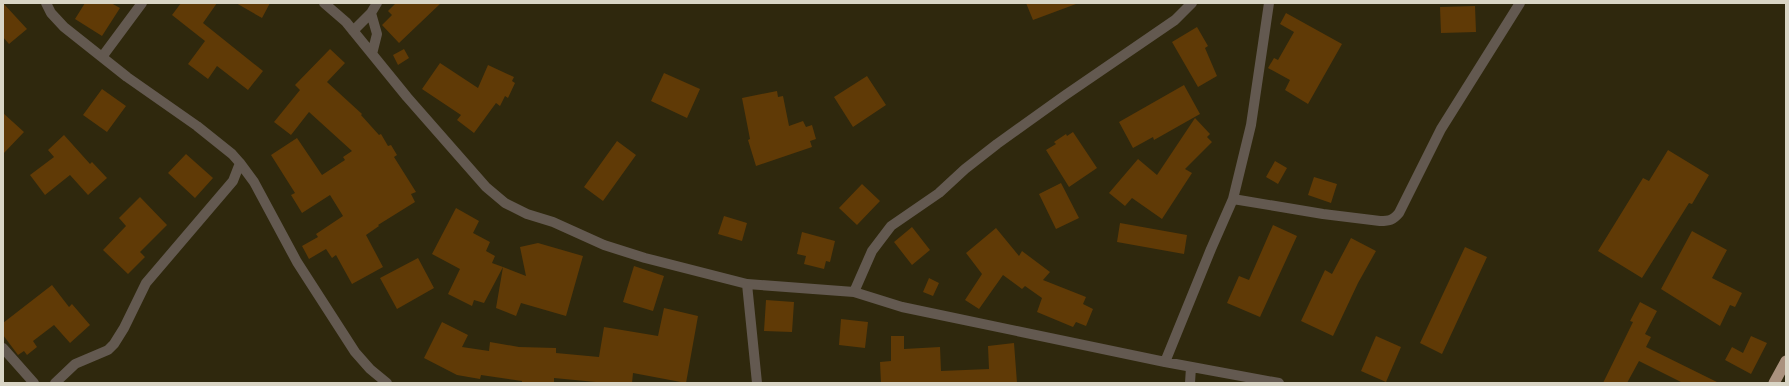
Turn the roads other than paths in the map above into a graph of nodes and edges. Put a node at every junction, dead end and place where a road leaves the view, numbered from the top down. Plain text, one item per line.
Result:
1 (46, 3) edge
2 (142, 3) edge
3 (324, 3) edge
4 (377, 3) edge
5 (1192, 3) edge
6 (1269, 3) edge
7 (1520, 3) edge
8 (371, 13) junction
9 (353, 31) junction
10 (372, 54) junction
11 (102, 57) junction
12 (240, 163) junction
13 (233, 181) junction
14 (254, 182) junction
15 (1233, 198) junction
16 (746, 284) junction
17 (854, 292) junction
18 (3, 348) edge
19 (1786, 361) edge
20 (1166, 362) junction
21 (1191, 367) junction
22 (34, 383) edge
23 (55, 383) edge
24 (387, 383) edge
25 (757, 383) edge
26 (1190, 383) edge
27 (1279, 383) edge
28 (1774, 383) edge

1 - 11 street
2 - 11 street
3 - 9 street
4 - 8 street
5 - 17 street
6 - 15 street
7 - 15 street
8 - 9 street
8 - 10 street
9 - 10 street
10 - 16 street
11 - 12 street
12 - 13 street
12 - 14 street
13 - 14 street
13 - 23 street
14 - 24 street
15 - 20 street
16 - 17 street
16 - 25 street
17 - 20 street
18 - 22 street
19 - 28 highway
20 - 21 street
21 - 26 street
21 - 27 street

